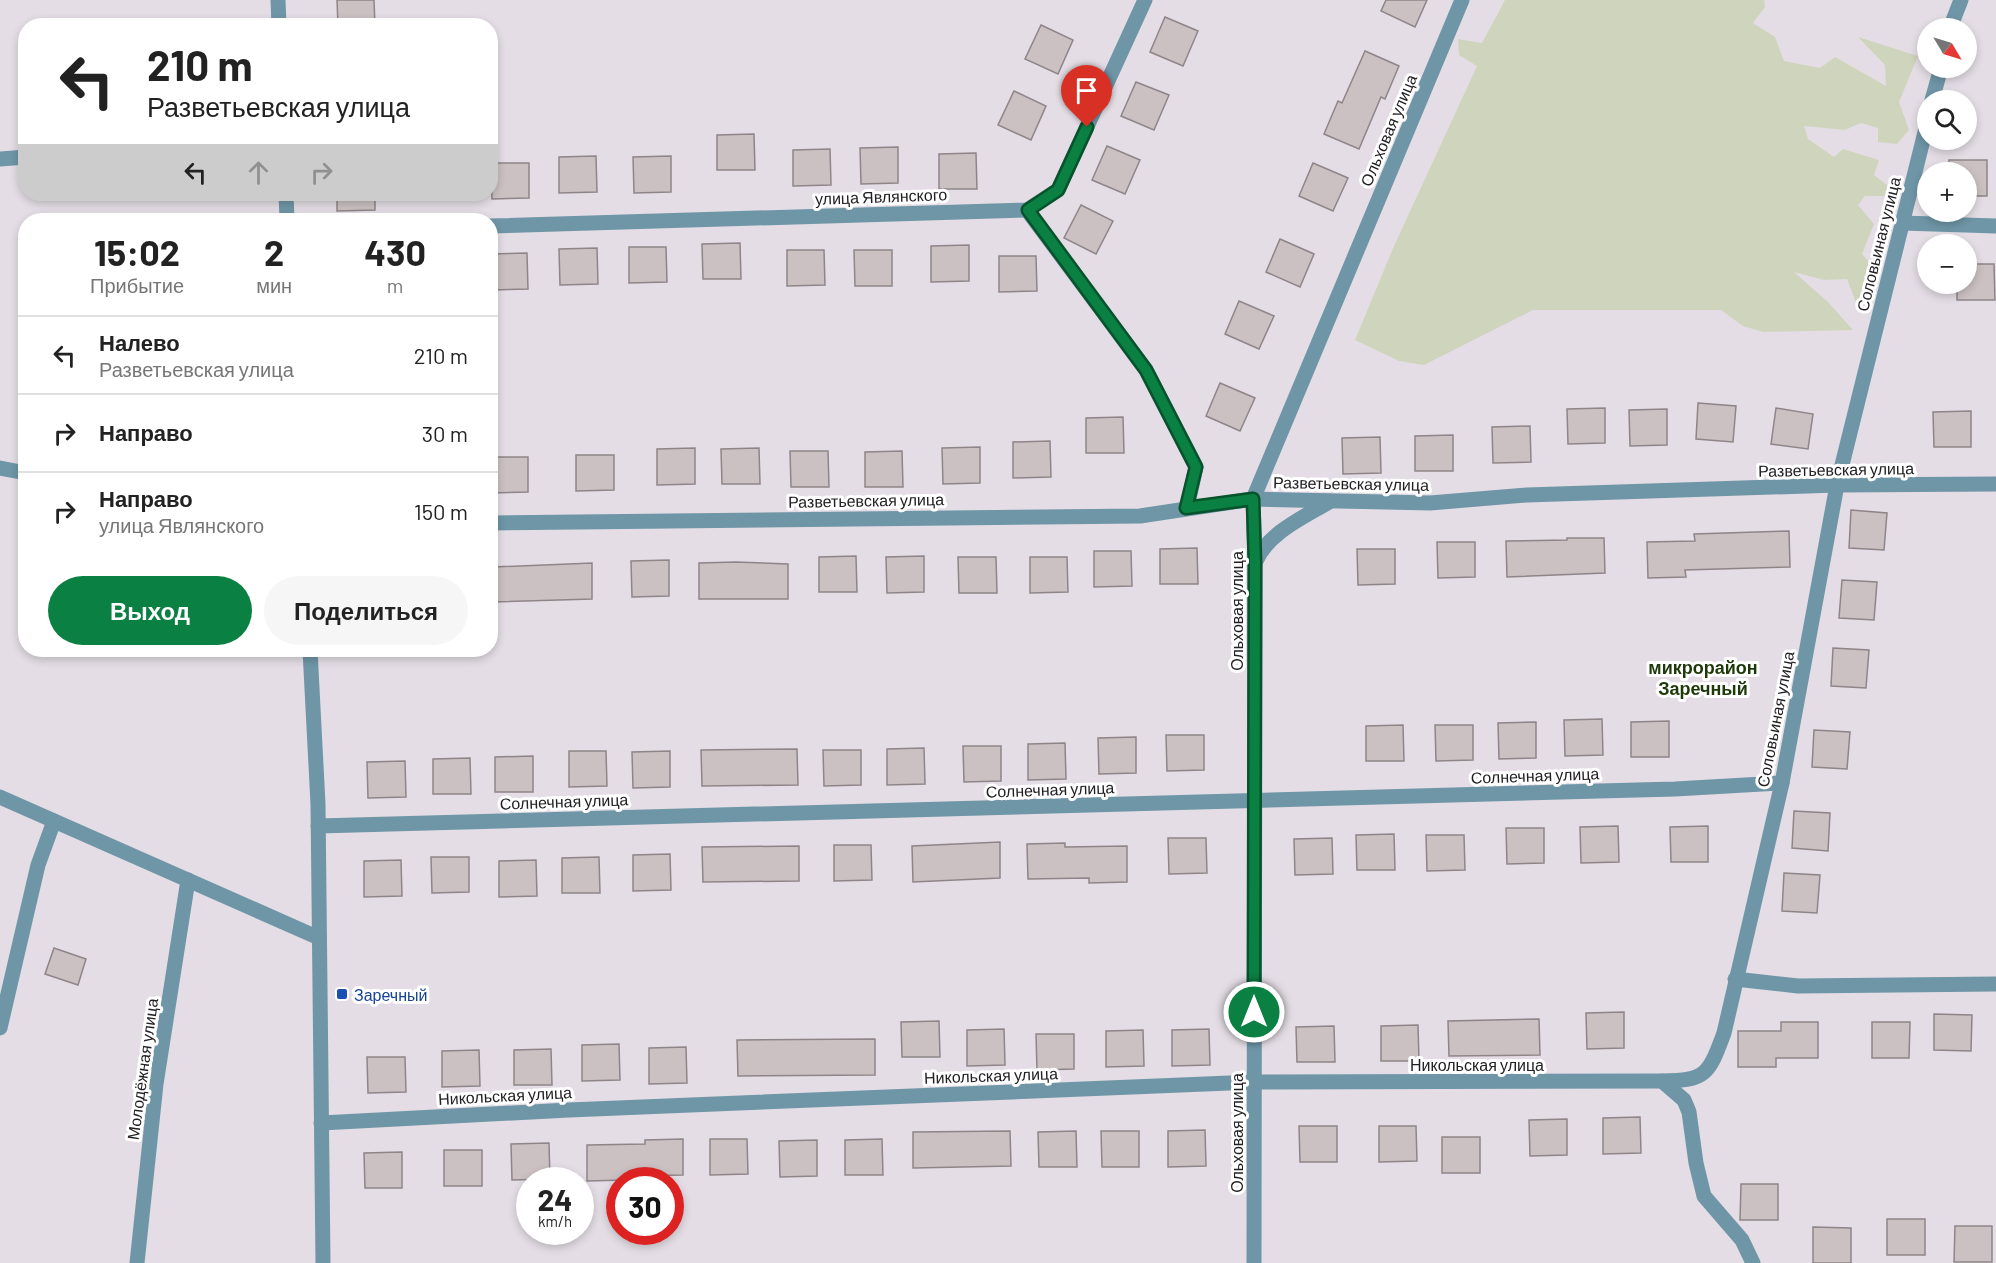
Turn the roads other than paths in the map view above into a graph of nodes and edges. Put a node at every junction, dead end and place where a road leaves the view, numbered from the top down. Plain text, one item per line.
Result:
1 (278, 0) edge
2 (1145, 0) edge
3 (1462, 0) edge
4 (1961, 0) edge
5 (279, 18) edge
6 (1954, 18) edge
7 (1920, 150) edge
8 (18, 158) edge
9 (0, 159) edge
10 (1028, 210) junction
11 (1902, 223) junction
12 (498, 226) edge
13 (1996, 226) edge
14 (0, 468) edge
15 (18, 471) edge
16 (1996, 484) edge
17 (1838, 485) junction
18 (1253, 499) junction
19 (1329, 502) junction
20 (1186, 508) junction
21 (498, 523) edge
22 (1255, 563) junction
23 (309, 657) edge
24 (1782, 783) junction
25 (0, 797) edge
26 (1254, 801) junction
27 (54, 820) junction
28 (318, 826) junction
29 (188, 880) junction
30 (319, 938) junction
31 (1735, 980) junction
32 (1996, 984) edge
33 (0, 1028) edge
34 (1662, 1081) junction
35 (1254, 1082) junction
36 (321, 1123) junction
37 (137, 1263) edge
38 (323, 1263) edge
39 (1254, 1263) edge
40 (1753, 1263) edge

1 - 5 street
2 - 10 street
3 - 18 street, Ольховая улица
4 - 6 street
7 - 11 street, Соловьиная улица
8 - 9 street
10 - 12 street, улица Являнского
10 - 20 street
11 - 13 street
11 - 17 street, Соловьиная улица
14 - 15 street
16 - 17 street, Разветьевская улица
17 - 19 street, Разветьевская улица
17 - 24 street, Соловьиная улица
18 - 19 street, Разветьевская улица
18 - 20 street, Разветьевская улица
18 - 22 street, Ольховая улица
19 - 22 street
20 - 21 street, Разветьевская улица
22 - 26 street, Ольховая улица
23 - 28 street
24 - 26 street, Солнечная улица
24 - 31 street, Соловьиная улица
25 - 27 street
26 - 28 street, Солнечная улица
26 - 35 street, Ольховая улица
27 - 29 street
27 - 33 street
28 - 30 street
29 - 30 street
29 - 37 street, Молодёжная улица
30 - 36 street
31 - 32 street
31 - 34 street, Соловьиная улица
34 - 35 street, Никольская улица
34 - 40 street
35 - 36 street, Никольская улица
35 - 39 street, Ольховая улица
36 - 38 street

